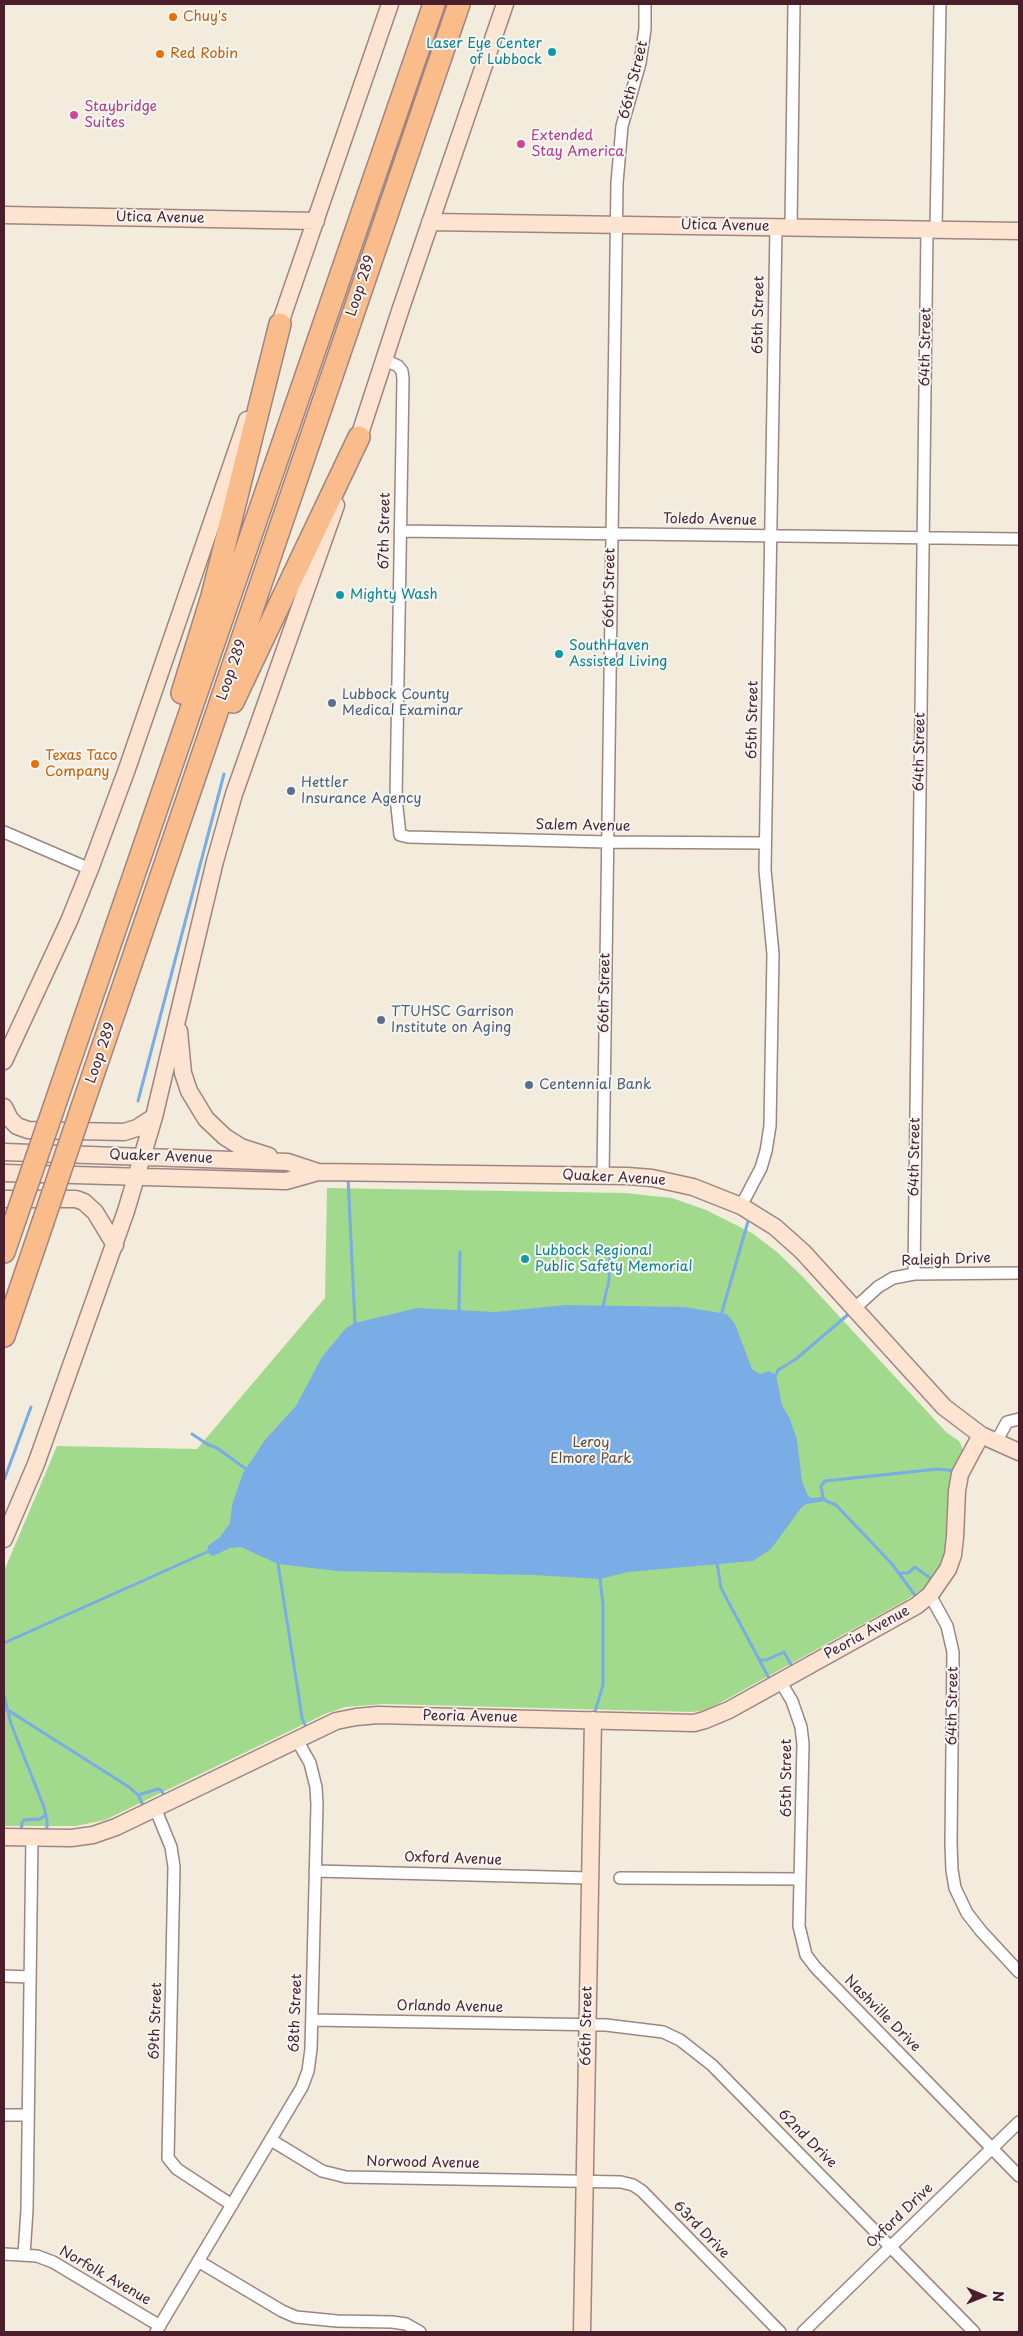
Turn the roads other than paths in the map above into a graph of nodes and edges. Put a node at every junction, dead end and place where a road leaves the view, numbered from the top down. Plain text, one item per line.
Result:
1 (390, 4) edge
2 (434, 4) edge
3 (459, 4) edge
4 (505, 4) edge
5 (646, 4) edge
6 (794, 4) edge
7 (940, 4) edge
8 (4, 215) edge
9 (316, 221) junction
10 (430, 222) junction
11 (616, 225) junction
12 (783, 227) junction
13 (931, 229) junction
14 (1019, 231) edge
15 (280, 324) junction
16 (383, 359) junction
17 (359, 437) junction
18 (400, 531) junction
19 (611, 533) junction
20 (770, 536) junction
21 (923, 538) junction
22 (1019, 539) edge
23 (195, 779) junction
24 (154, 817) junction
25 (4, 832) edge
26 (400, 835) joint
27 (607, 842) junction
28 (766, 843) junction
29 (90, 869) junction
30 (178, 1016) junction
31 (4, 1061) edge
32 (4, 1107) edge
33 (154, 1117) junction
34 (4, 1152) edge
35 (142, 1156) junction
36 (288, 1162) junction
37 (318, 1172) junction
38 (4, 1173) edge
39 (603, 1176) junction
40 (136, 1178) junction
41 (4, 1199) edge
42 (741, 1206) junction
43 (115, 1245) junction
44 (4, 1252) edge
45 (1019, 1273) edge
46 (914, 1274) junction
47 (855, 1308) junction
48 (4, 1336) edge
49 (1019, 1419) edge
50 (988, 1438) junction
51 (1019, 1452) edge
52 (4, 1539) edge
53 (930, 1595) junction
54 (780, 1681) junction
55 (593, 1720) junction
56 (297, 1740) junction
57 (155, 1808) junction
58 (4, 1837) edge
59 (32, 1837) junction
60 (316, 1870) junction
61 (590, 1878) junction
62 (620, 1878) dead end
63 (800, 1879) junction
64 (1019, 1972) edge
65 (4, 1976) edge
66 (30, 1977) junction
67 (312, 2020) junction
68 (588, 2024) junction
69 (4, 2115) edge
70 (28, 2115) junction
71 (1019, 2122) edge
72 (271, 2140) junction
73 (992, 2148) junction
74 (1019, 2176) edge
75 (585, 2181) junction
76 (232, 2205) junction
77 (891, 2246) junction
78 (4, 2254) edge
79 (24, 2255) junction
80 (198, 2261) junction
81 (158, 2329) edge
82 (420, 2332) edge
83 (582, 2332) edge
84 (780, 2332) edge
85 (803, 2332) edge
86 (974, 2332) edge

1 - 9 main road
2 - 24 highway, Loop 289
3 - 23 highway, Loop 289
4 - 10 main road
5 - 11 street, 66th Street
6 - 12 street, 65th Street
7 - 13 street, 64th Street
8 - 9 main road, Utica Avenue
9 - 15 main road
10 - 11 main road, Utica Avenue
10 - 16 main road
11 - 12 main road, Utica Avenue
11 - 19 street, 66th Street
12 - 13 main road, Utica Avenue
12 - 20 street, 65th Street
13 - 14 main road, Utica Avenue
13 - 21 street, 64th Street
15 - 24 highway
15 - 29 main road
16 - 17 main road
16 - 18 street, 67th Street
17 - 23 highway
17 - 30 main road
18 - 19 street, Toledo Avenue
18 - 26 street, 67th Street
19 - 20 street, Toledo Avenue
19 - 27 street, 66th Street
20 - 21 street, Toledo Avenue
20 - 28 street, 65th Street
21 - 22 street, Toledo Avenue
21 - 46 street, 64th Street
23 - 48 highway, Loop 289, bridge
24 - 44 highway, Loop 289, bridge
25 - 29 street
26 - 27 street, Salem Avenue
27 - 28 street, Salem Avenue
27 - 39 street, 66th Street
28 - 42 street, 65th Street
29 - 31 main road
30 - 33 main road
30 - 36 main road
32 - 33 main road
33 - 35 main road
34 - 35 main road, Quaker Avenue
35 - 36 main road, Quaker Avenue
35 - 40 main road
36 - 37 main road, Quaker Avenue
37 - 39 main road, Quaker Avenue
37 - 40 main road, Quaker Avenue
38 - 40 main road, Quaker Avenue
39 - 42 main road, Quaker Avenue
40 - 43 main road
41 - 43 main road
42 - 47 main road, Quaker Avenue
43 - 52 main road
45 - 46 street, Raleigh Drive
46 - 47 street, Raleigh Drive
47 - 50 main road, Quaker Avenue
49 - 50 street
50 - 51 main road, Quaker Avenue
50 - 53 main road
53 - 54 main road, Peoria Avenue
53 - 64 street, 64th Street
54 - 55 main road, Peoria Avenue
54 - 63 street, 65th Street
55 - 56 main road, Peoria Avenue
55 - 61 main road, 66th Street
56 - 57 main road, Peoria Avenue
56 - 60 street, 68th Street
57 - 59 main road, Peoria Avenue
57 - 76 street, 69th Street
58 - 59 main road, Peoria Avenue
59 - 66 street
60 - 61 street, Oxford Avenue
60 - 67 street, 68th Street
61 - 68 main road, 66th Street
62 - 63 street
63 - 73 street, Nashville Drive
65 - 66 street
66 - 70 street
67 - 68 street, Orlando Avenue
67 - 72 street, 68th Street
68 - 75 main road, 66th Street
68 - 77 street, 62nd Drive
69 - 70 street
70 - 79 street
71 - 73 street, Oxford Drive
72 - 75 street, Norwood Avenue
72 - 76 street, 68th Street
73 - 74 street, Nashville Drive
73 - 77 street, Oxford Drive
75 - 83 main road, 66th Street
75 - 84 street, 63rd Drive
76 - 80 street, 68th Street
77 - 85 street, Oxford Drive
77 - 86 street, 62nd Drive
78 - 79 street, Norfolk Avenue
79 - 81 street, Norfolk Avenue
80 - 81 street, 68th Street
80 - 82 street

